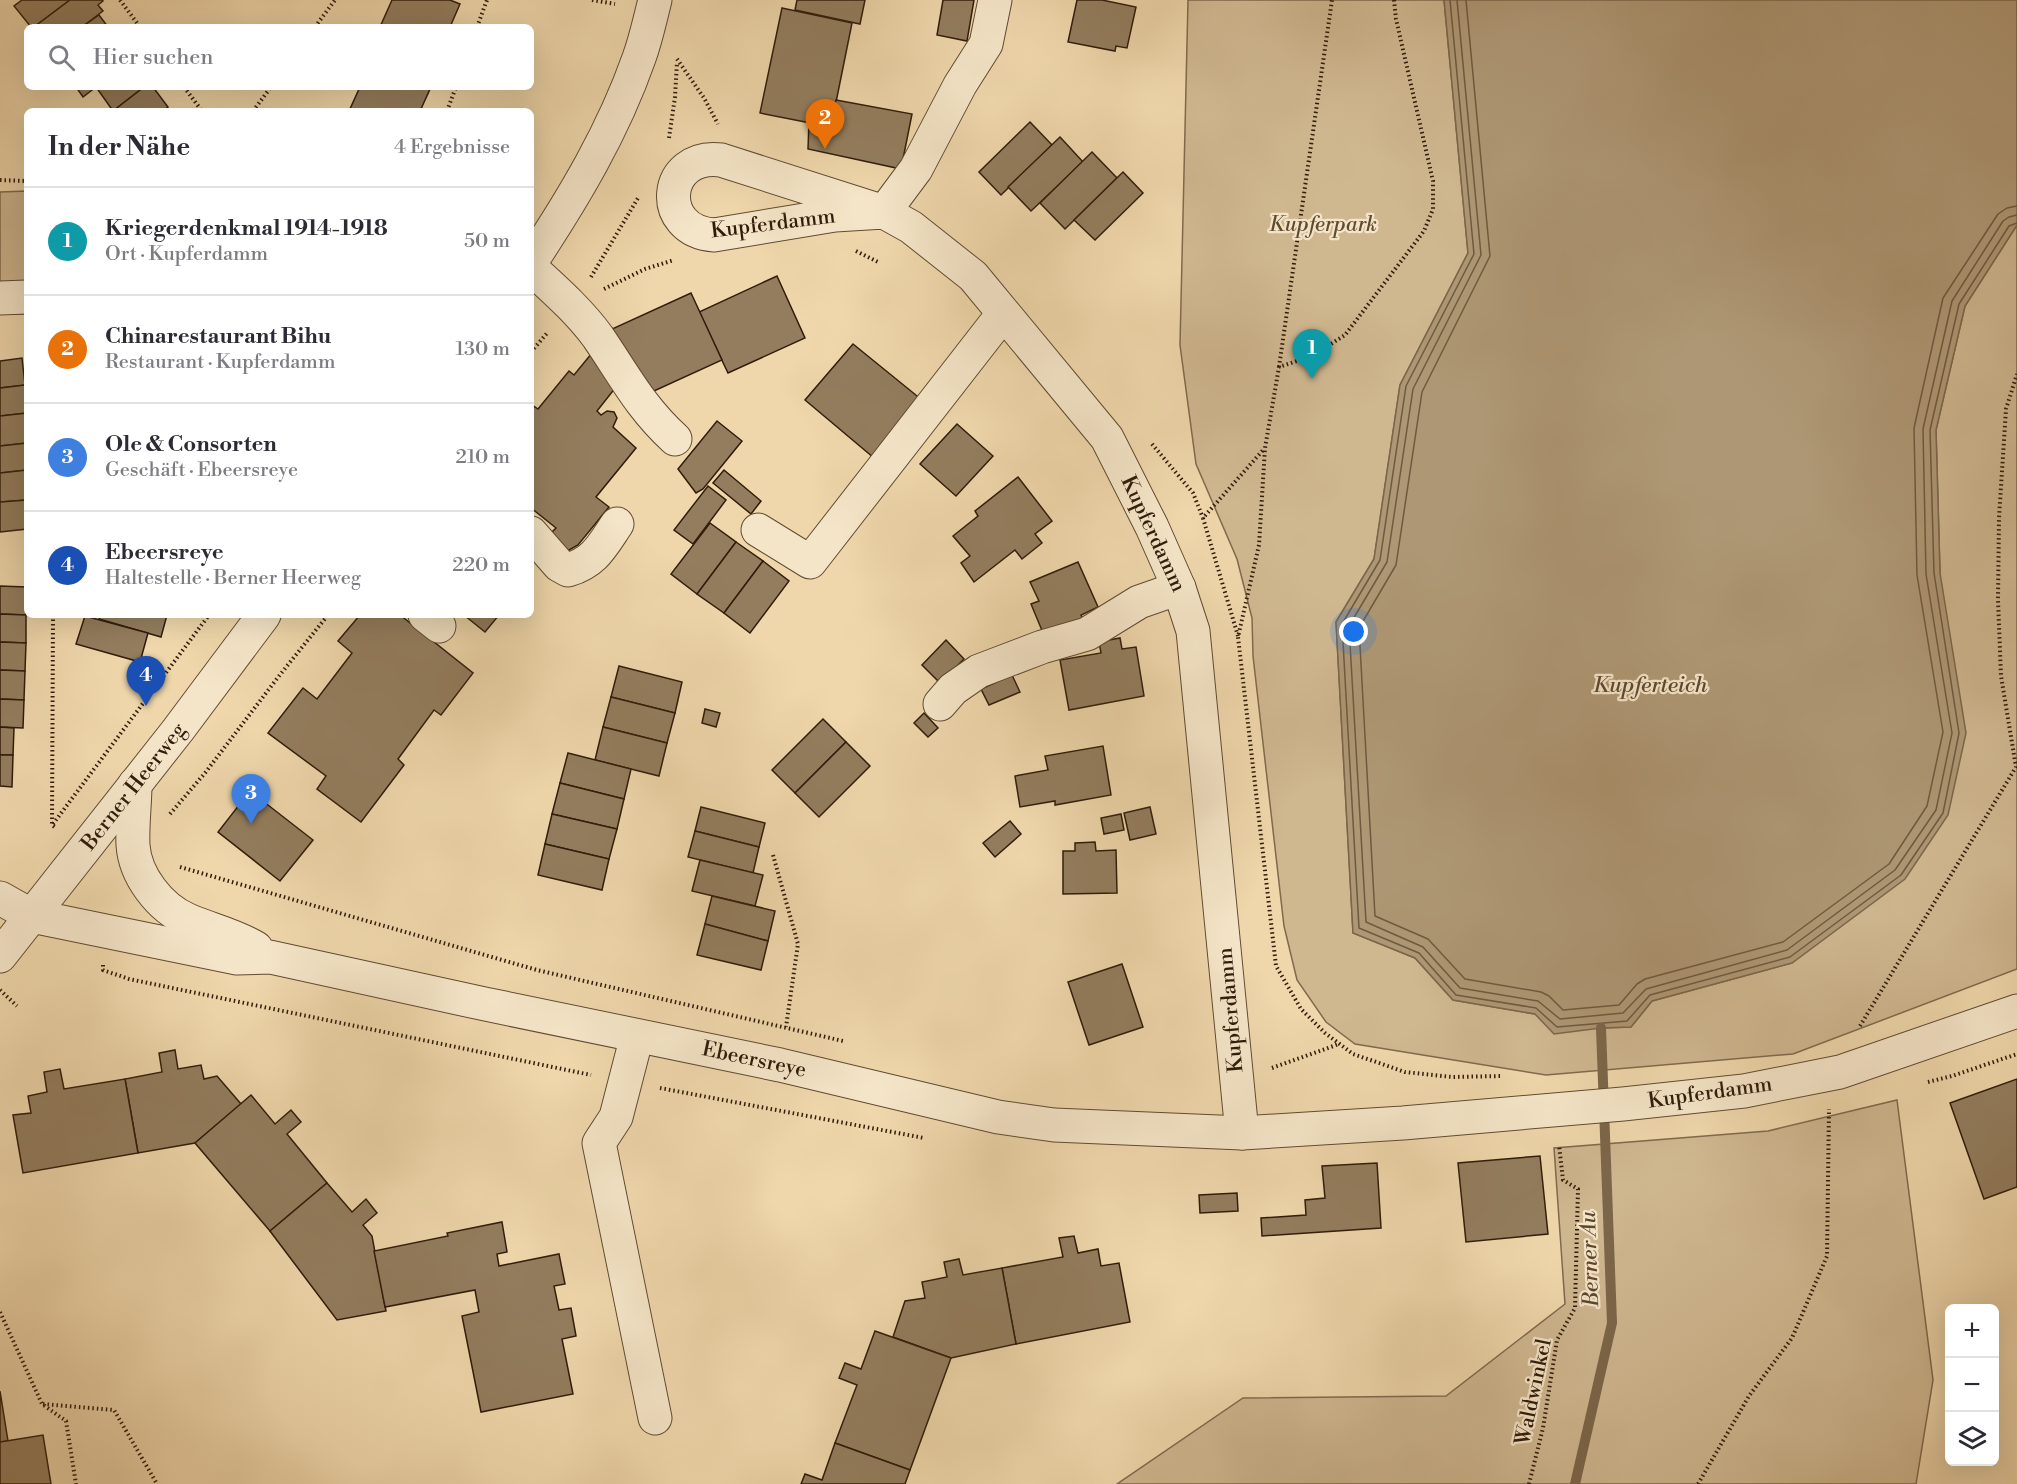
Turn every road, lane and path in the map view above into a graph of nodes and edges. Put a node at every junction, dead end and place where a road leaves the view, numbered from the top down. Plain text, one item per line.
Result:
1 (120, 0) edge
2 (334, 0) edge
3 (487, 0) edge
4 (592, 0) edge
5 (655, 0) edge
6 (995, 0) edge
7 (1332, 0) edge
8 (1394, 0) edge
9 (613, 14) dead end
10 (138, 24) edge
11 (317, 24) edge
12 (478, 24) edge
13 (677, 59) dead end
14 (186, 90) edge
15 (269, 90) edge
16 (455, 90) edge
17 (200, 108) edge
18 (255, 108) edge
19 (448, 108) edge
20 (668, 140) dead end
21 (0, 180) edge
22 (24, 182) edge
23 (641, 192) dead end
24 (884, 212) junction
25 (534, 257) edge
26 (534, 271) edge
27 (24, 297) edge
28 (0, 298) edge
29 (570, 304) junction
30 (1004, 314) junction
31 (534, 348) edge
32 (1279, 367) junction
33 (2017, 374) edge
34 (675, 439) dead end
35 (1265, 448) junction
36 (617, 524) dead end
37 (758, 530) dead end
38 (534, 536) edge
39 (1179, 588) junction
40 (53, 618) edge
41 (207, 618) edge
42 (262, 618) edge
43 (326, 618) edge
44 (1238, 637) junction
45 (940, 704) dead end
46 (2017, 769) edge
47 (135, 784) junction
48 (167, 817) dead end
49 (773, 855) dead end
50 (173, 866) dead end
51 (0, 898) edge
52 (32, 916) junction
53 (0, 956) edge
54 (270, 957) junction
55 (0, 990) edge
56 (17, 1006) dead end
57 (2017, 1011) edge
58 (786, 1027) junction
59 (1858, 1029) dead end
60 (637, 1036) junction
61 (844, 1042) dead end
62 (1511, 1076) dead end
63 (1830, 1102) dead end
64 (1242, 1133) junction
65 (1560, 1154) dead end
66 (1, 1315) edge
67 (42, 1404) junction
68 (655, 1418) dead end
69 (76, 1484) edge
70 (157, 1484) edge
71 (1529, 1484) edge
72 (1698, 1484) edge

1 - 10 path
2 - 11 path
3 - 12 path
4 - 9 path
5 - 25 street
6 - 24 street
7 - 32 path
8 - 32 path
13 - 20 path
14 - 17 path
15 - 18 path
16 - 19 path
21 - 22 path
23 - 29 path
24 - 24 street, Kupferdamm
24 - 30 street, Kupferdamm
26 - 29 street
27 - 28 street
29 - 31 path
29 - 34 street
30 - 37 street
30 - 39 street, Kupferdamm
32 - 35 path
33 - 46 path
35 - 44 path
35 - 44 path
36 - 38 street
39 - 45 street
39 - 64 street, Kupferdamm
40 - 41 path
42 - 47 street, Berner Heerweg
43 - 48 path
44 - 62 path
46 - 59 path
47 - 52 street, Berner Heerweg
47 - 54 street, Ebeersreye
49 - 58 path
50 - 58 path
51 - 52 street, Ebeersreye
52 - 53 street, Berner Heerweg
52 - 54 street, Ebeersreye
54 - 60 street, Ebeersreye
55 - 56 path
57 - 64 street, Kupferdamm
58 - 61 path
60 - 64 street, Ebeersreye
60 - 68 street
63 - 72 path
65 - 71 path, Waldwinkel
66 - 67 path
67 - 69 path
67 - 70 path

